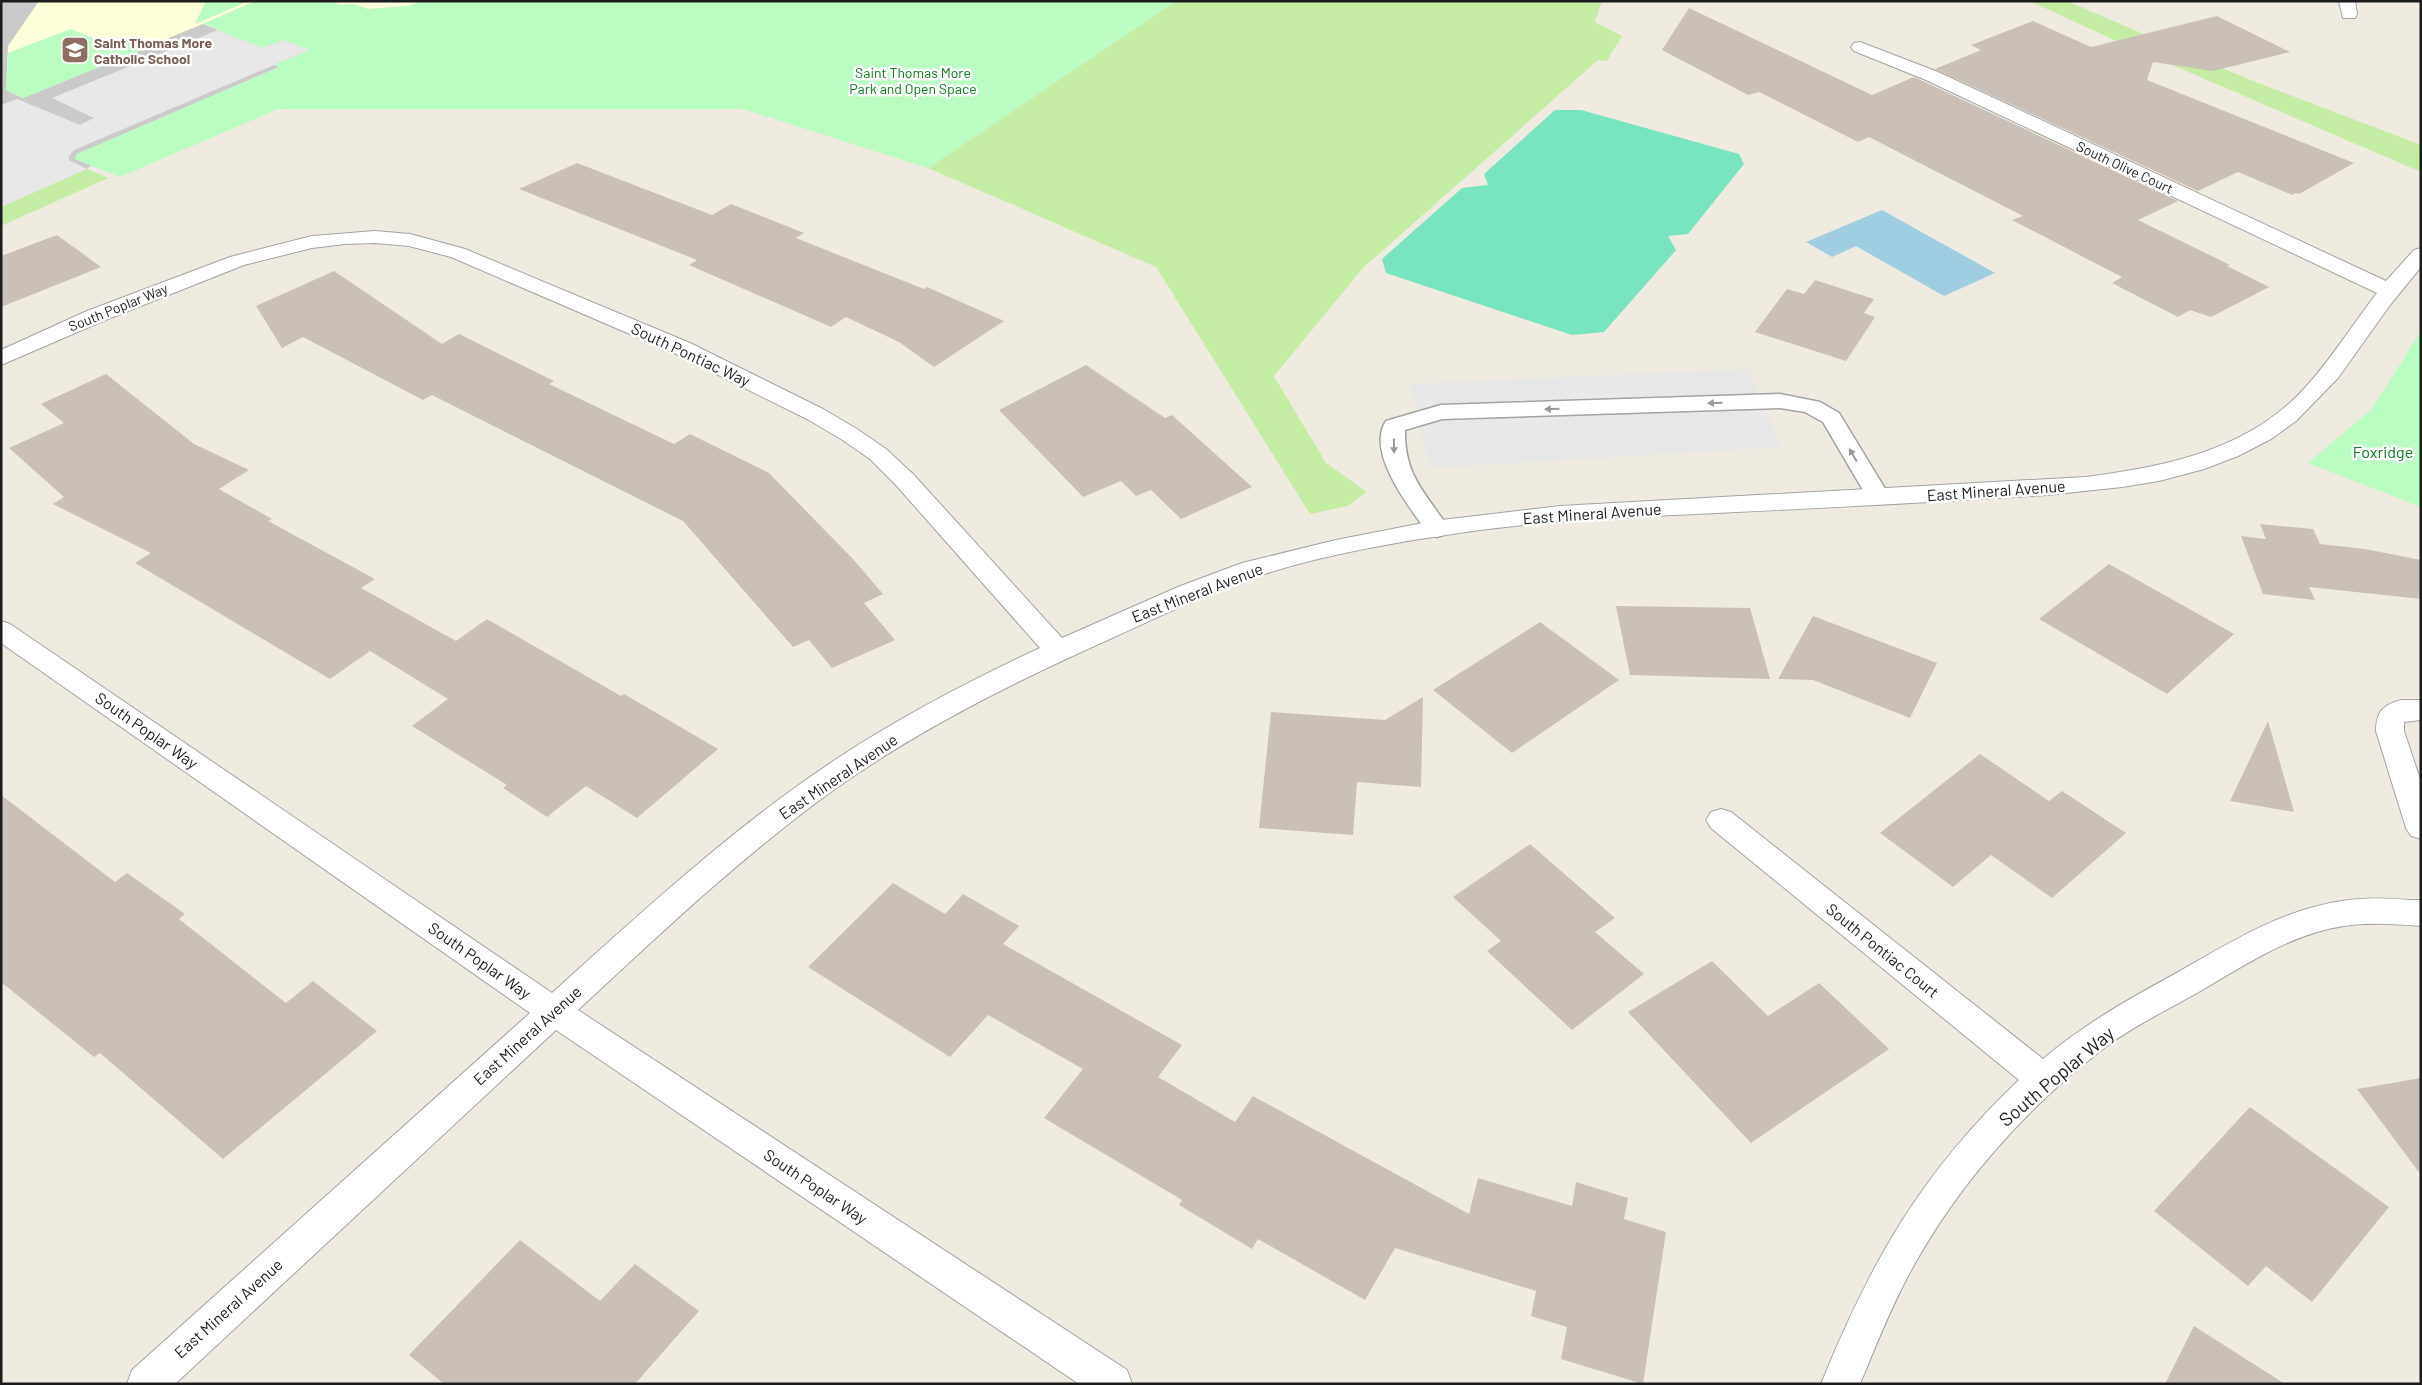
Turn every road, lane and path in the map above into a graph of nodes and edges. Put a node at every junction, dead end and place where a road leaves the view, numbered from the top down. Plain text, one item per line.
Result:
1 (1860, 47) dead end
2 (2421, 254) edge
3 (237, 260) joint
4 (2388, 290) junction
5 (1, 358) edge
6 (1878, 497) junction
7 (1437, 529) junction
8 (1, 630) edge
9 (1058, 651) junction
10 (2421, 710) edge
11 (1721, 820) dead end
12 (2421, 828) edge
13 (2421, 913) edge
14 (553, 1010) junction
15 (2044, 1080) junction
16 (146, 1384) edge
17 (1113, 1384) edge
18 (1840, 1384) edge

1 - 4 street, South Olive Court
2 - 4 street, East Mineral Avenue
3 - 5 street, South Poplar Way
3 - 9 street, South Pontiac Way
4 - 6 street, East Mineral Avenue
6 - 7 street, East Mineral Avenue
6 -> 7 lane
7 - 9 street, East Mineral Avenue
8 - 14 street, South Poplar Way
9 - 14 street, East Mineral Avenue
10 - 12 street
11 - 15 street, South Pontiac Court
13 - 15 street, South Poplar Way
14 - 16 street, East Mineral Avenue
14 - 17 street, South Poplar Way
15 - 18 street, South Poplar Way

